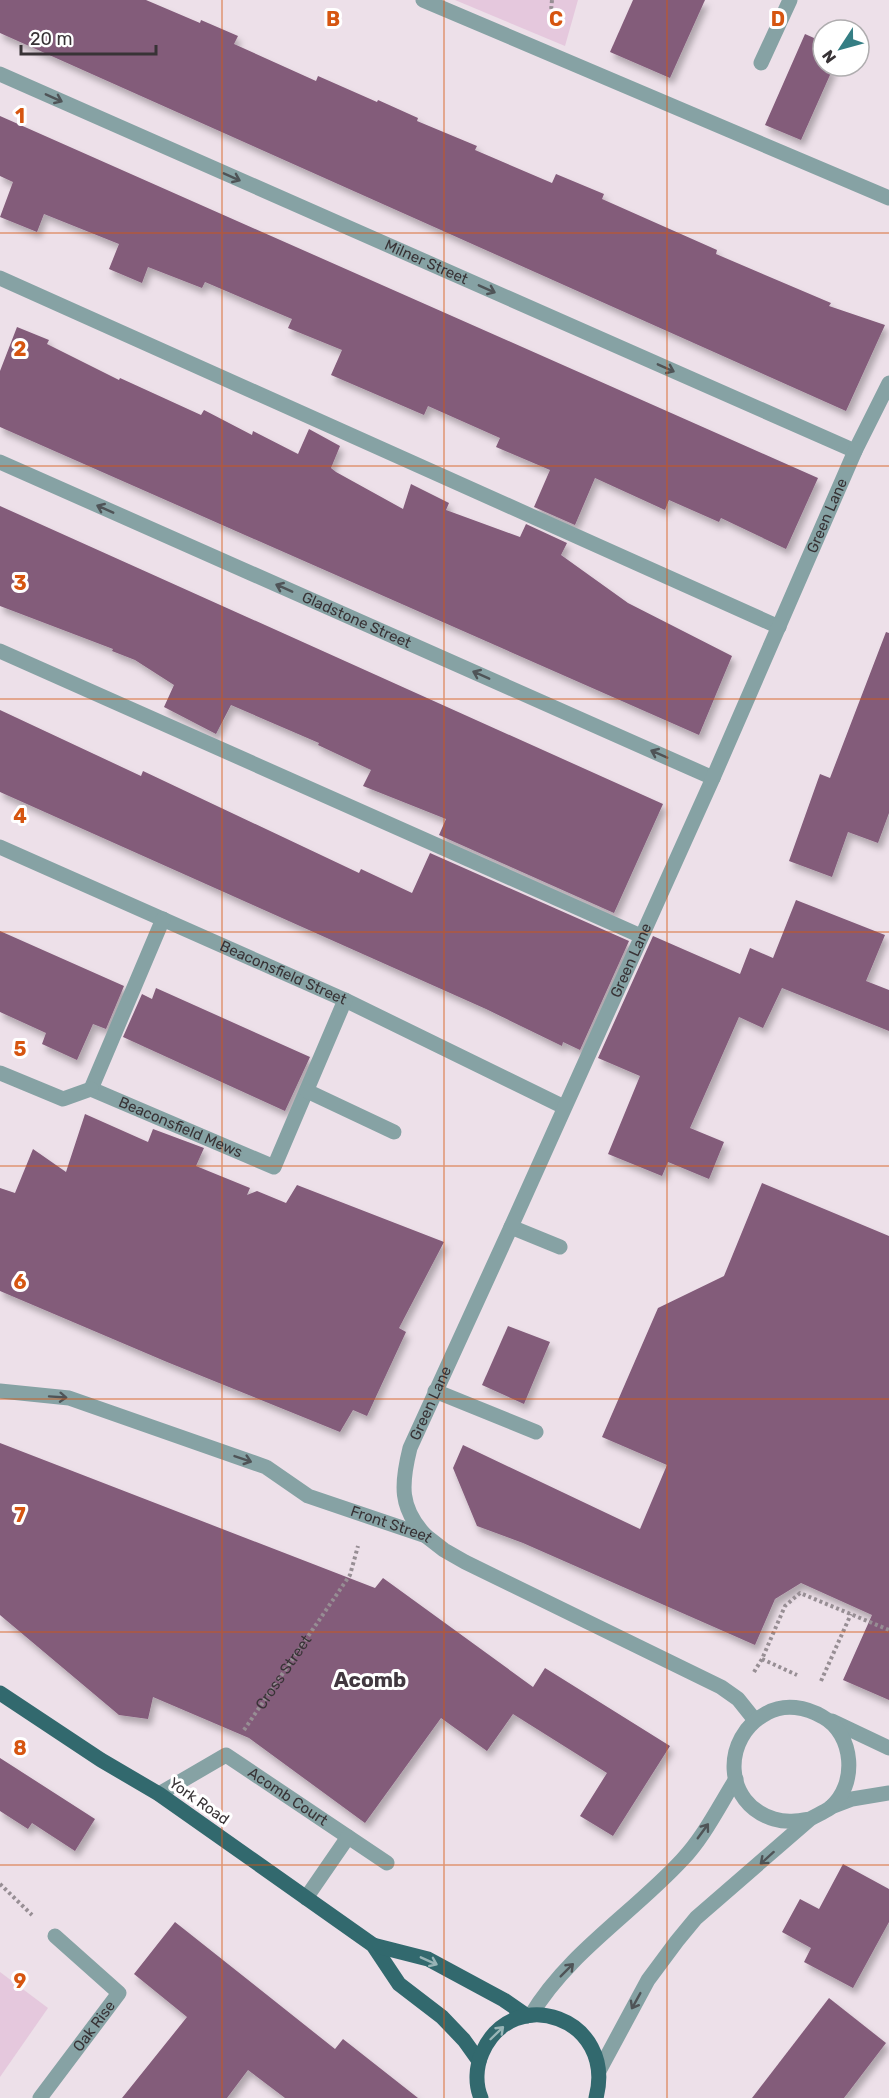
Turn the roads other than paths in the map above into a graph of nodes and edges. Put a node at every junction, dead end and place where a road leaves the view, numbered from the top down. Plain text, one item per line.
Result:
1 (423, 0) edge
2 (790, 0) edge
3 (761, 63) dead end
4 (0, 74) edge
5 (889, 198) edge
6 (0, 278) edge
7 (889, 383) edge
8 (855, 452) junction
9 (0, 462) edge
10 (779, 627) junction
11 (0, 651) edge
12 (713, 778) junction
13 (0, 847) edge
14 (163, 919) junction
15 (642, 936) junction
16 (345, 1000) junction
17 (0, 1073) edge
18 (91, 1089) junction
19 (307, 1091) junction
20 (564, 1107) junction
21 (394, 1132) dead end
22 (511, 1227) junction
23 (560, 1247) dead end
24 (0, 1391) edge
25 (435, 1391) junction
26 (536, 1432) dead end
27 (426, 1536) junction
28 (0, 1694) edge
29 (754, 1719) junction
30 (829, 1720) junction
31 (889, 1748) edge
32 (736, 1779) junction
33 (889, 1792) edge
34 (159, 1794) junction
35 (831, 1807) junction
36 (810, 1819) junction
37 (348, 1837) junction
38 (387, 1863) dead end
39 (306, 1898) junction
40 (55, 1936) road end
41 (373, 1945) junction
42 (529, 2015) junction
43 (479, 2061) junction
44 (599, 2084) edge
45 (480, 2097) edge
46 (40, 2098) edge
47 (608, 2098) edge

1 - 5 street
2 - 3 street
4 -> 8 street, Milner Street
6 - 10 street
7 - 8 street, Green Lane
8 - 10 street, Green Lane
12 -> 9 street, Gladstone Street
10 - 12 street, Green Lane
11 - 15 street
12 - 15 street, Green Lane
13 - 14 street, Beaconsfield Street
14 - 16 street, Beaconsfield Street
14 - 18 street
15 - 20 street, Green Lane
16 - 19 street, Beaconsfield Mews
16 - 20 street, Beaconsfield Street
17 - 18 street
18 - 19 street, Beaconsfield Mews
19 - 21 street
20 - 22 street, Green Lane
22 - 23 street
22 - 25 street, Green Lane
24 -> 27 street, Front Street
25 - 26 street
25 - 27 street, Green Lane
27 - 29 street, Front Street
28 - 34 main road, York Road
29 - 30 street
29 - 32 street
30 - 31 street
30 - 35 street
32 - 36 street
42 -> 32 street
33 - 35 street
34 - 37 street, Acomb Court
34 - 39 main road, York Road
35 - 36 street
36 -> 44 street
37 - 38 street, Acomb Court
37 - 39 street
39 - 41 main road, York Road
40 - 46 street, Oak Rise
41 -> 42 main road, York Road
41 - 43 main road, York Road
43 -> 42 main road
42 - 44 main road
43 - 45 main road
44 - 47 main road

